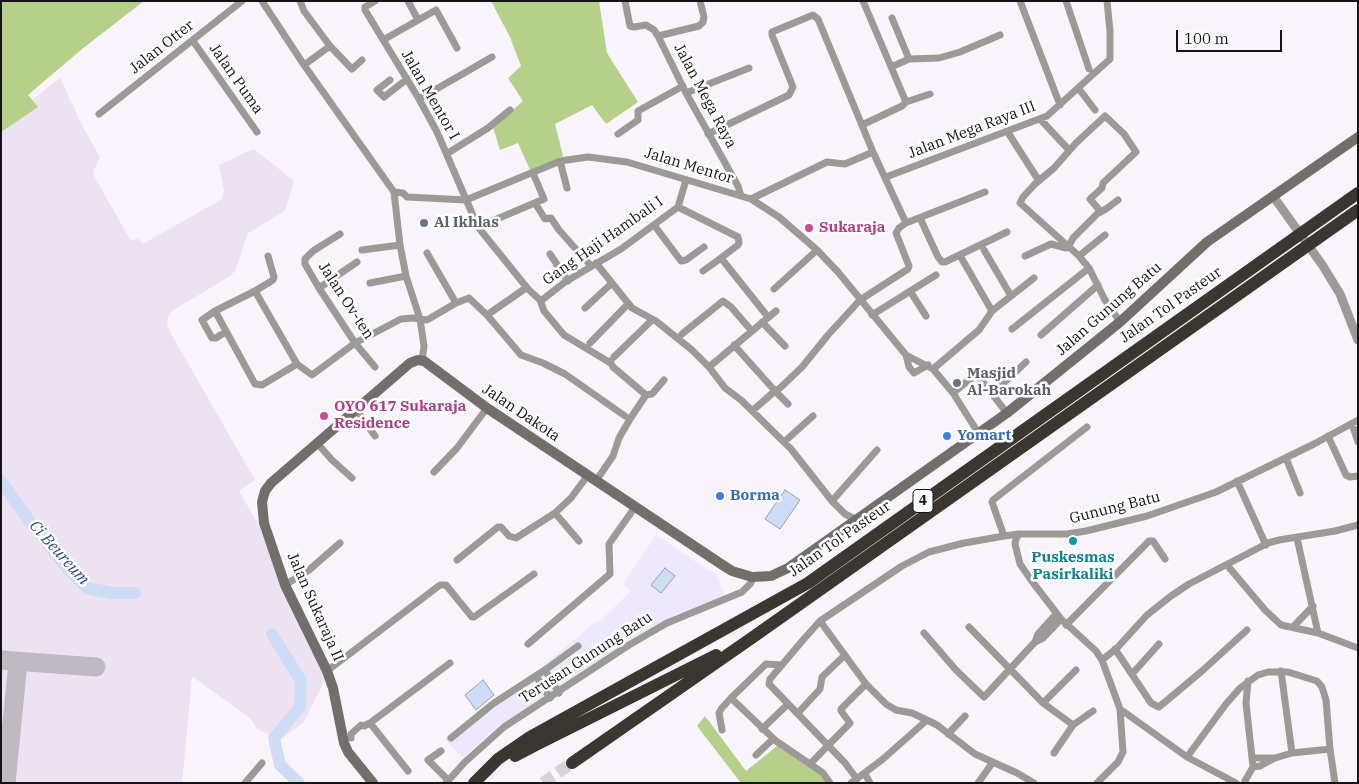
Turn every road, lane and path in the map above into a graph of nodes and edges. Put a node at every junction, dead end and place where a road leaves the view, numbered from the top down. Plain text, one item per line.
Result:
1 (242, 1) edge
2 (262, 1) edge
3 (300, 1) edge
4 (375, 1) edge
5 (408, 1) edge
6 (625, 1) edge
7 (700, 1) edge
8 (863, 1) edge
9 (1020, 1) edge
10 (1066, 1) edge
11 (1107, 1) edge
12 (892, 18) dead end
13 (418, 20) junction
14 (1000, 35) dead end
15 (658, 36) junction
16 (383, 40) junction
17 (193, 41) junction
18 (330, 46) junction
19 (457, 48) dead end
20 (492, 57) dead end
21 (909, 59) junction
22 (362, 60) dead end
23 (304, 65) junction
24 (891, 67) junction
25 (749, 68) dead end
26 (1089, 69) dead end
27 (407, 79) junction
28 (390, 80) dead end
29 (1079, 89) junction
30 (684, 90) junction
31 (930, 94) dead end
32 (419, 99) junction
33 (906, 102) junction
34 (1060, 105) junction
35 (510, 110) dead end
36 (1095, 110) dead end
37 (100, 114) dead end
38 (1040, 120) junction
39 (862, 125) junction
40 (1007, 131) junction
41 (256, 132) dead end
42 (618, 134) dead end
43 (708, 134) junction
44 (1358, 137) edge
45 (1069, 150) junction
46 (873, 152) junction
47 (448, 153) junction
48 (560, 161) junction
49 (533, 173) junction
50 (886, 177) junction
51 (686, 180) junction
52 (1039, 181) junction
53 (567, 188) dead end
54 (394, 192) junction
55 (985, 192) dead end
56 (1358, 193) edge
57 (741, 196) junction
58 (1273, 196) junction
59 (407, 197) junction
60 (395, 200) junction
61 (466, 200) junction
62 (751, 200) junction
63 (1118, 200) dead end
64 (535, 203) junction
65 (678, 207) junction
66 (1358, 210) edge
67 (1101, 212) junction
68 (920, 218) junction
69 (906, 223) junction
70 (654, 225) junction
71 (478, 226) junction
72 (1007, 232) dead end
73 (340, 234) dead end
74 (1105, 234) dead end
75 (400, 245) junction
76 (1069, 246) junction
77 (704, 247) dead end
78 (362, 250) dead end
79 (817, 250) junction
80 (984, 250) dead end
81 (427, 253) dead end
82 (550, 254) dead end
83 (268, 256) dead end
84 (1025, 256) dead end
85 (1079, 256) junction
86 (721, 258) junction
87 (962, 259) dead end
88 (356, 262) dead end
89 (594, 265) junction
90 (1089, 268) junction
91 (703, 270) dead end
92 (406, 276) junction
93 (936, 276) dead end
94 (1034, 278) dead end
95 (568, 281) junction
96 (370, 283) dead end
97 (612, 283) junction
98 (1098, 285) junction
99 (319, 288) junction
100 (526, 288) junction
101 (774, 289) dead end
102 (255, 291) junction
103 (910, 291) junction
104 (1011, 296) junction
105 (543, 299) junction
106 (860, 300) junction
107 (456, 303) junction
108 (628, 304) junction
109 (585, 308) dead end
110 (214, 311) junction
111 (776, 311) dead end
112 (992, 311) junction
113 (487, 315) junction
114 (872, 315) junction
115 (926, 316) dead end
116 (768, 317) junction
117 (420, 319) junction
118 (652, 320) junction
119 (762, 322) junction
120 (1120, 322) junction
121 (1012, 329) dead end
122 (751, 330) junction
123 (225, 332) junction
124 (682, 334) dead end
125 (1041, 335) dead end
126 (1358, 340) edge
127 (355, 343) junction
128 (590, 343) dead end
129 (734, 345) junction
130 (785, 346) dead end
131 (906, 355) junction
132 (611, 360) junction
133 (422, 361) junction
134 (1026, 362) dead end
135 (297, 364) junction
136 (375, 367) dead end
137 (709, 367) junction
138 (930, 367) junction
139 (664, 380) dead end
140 (776, 391) junction
141 (953, 393) junction
142 (992, 394) junction
143 (646, 395) junction
144 (788, 404) dead end
145 (487, 408) junction
146 (356, 409) junction
147 (752, 411) junction
148 (1007, 413) junction
149 (625, 416) dead end
150 (813, 416) dead end
151 (1355, 422) edge
152 (1087, 428) dead end
153 (979, 434) junction
154 (375, 436) dead end
155 (1328, 436) junction
156 (784, 442) junction
157 (1358, 442) edge
158 (317, 443) junction
159 (878, 450) dead end
160 (1286, 458) junction
161 (434, 472) dead end
162 (1358, 476) edge
163 (352, 478) dead end
164 (592, 478) junction
165 (1237, 481) junction
166 (1300, 493) dead end
167 (832, 501) junction
168 (635, 507) junction
169 (555, 513) junction
170 (857, 520) junction
171 (1358, 525) edge
172 (1019, 534) junction
173 (1004, 536) junction
174 (1296, 538) junction
175 (579, 541) dead end
176 (340, 543) dead end
177 (1266, 545) junction
178 (1165, 558) dead end
179 (457, 560) dead end
180 (1227, 565) junction
181 (534, 574) dead end
182 (752, 577) junction
183 (285, 585) junction
184 (1313, 606) junction
185 (1061, 619) junction
186 (820, 621) junction
187 (969, 627) dead end
188 (1293, 627) junction
189 (1247, 630) dead end
190 (924, 633) dead end
191 (1318, 633) junction
192 (756, 635) junction
193 (528, 644) dead end
194 (1159, 644) dead end
195 (578, 646) dead end
196 (1358, 648) edge
197 (1115, 650) junction
198 (844, 655) junction
199 (1102, 660) junction
200 (450, 663) dead end
201 (781, 665) junction
202 (1012, 669) junction
203 (545, 670) junction
204 (1076, 670) dead end
205 (327, 671) junction
206 (1281, 671) junction
207 (1132, 674) junction
208 (536, 676) junction
209 (1248, 681) junction
210 (866, 684) junction
211 (558, 693) junction
212 (1232, 697) junction
213 (550, 698) junction
214 (731, 698) junction
215 (1043, 703) junction
216 (788, 704) junction
217 (1246, 704) junction
218 (1120, 709) junction
219 (1093, 711) dead end
220 (798, 713) junction
221 (965, 716) dead end
222 (926, 720) junction
223 (367, 725) junction
224 (1073, 725) junction
225 (762, 729) junction
226 (722, 730) dead end
227 (948, 734) junction
228 (451, 738) dead end
229 (773, 739) junction
230 (348, 740) junction
231 (828, 746) junction
232 (1330, 749) junction
233 (441, 751) dead end
234 (1054, 753) dead end
235 (1292, 753) junction
236 (756, 756) dead end
237 (1187, 758) junction
238 (1252, 758) junction
239 (1275, 758) junction
240 (572, 762) tunnel mouth
241 (993, 762) junction
242 (262, 763) dead end
243 (810, 764) junction
244 (1253, 767) junction
245 (408, 771) dead end
246 (865, 774) junction
247 (854, 781) edge
248 (1245, 781) dead end
249 (447, 782) edge
250 (1030, 782) edge
251 (245, 783) edge
252 (373, 783) edge
253 (474, 783) edge
254 (484, 783) edge
255 (830, 783) edge
256 (870, 783) edge
257 (978, 783) edge
258 (1097, 783) edge
259 (1236, 783) edge
260 (1335, 783) edge

1 - 17 street, Jalan Otter
2 - 23 street
3 - 18 street
4 - 16 street, Jalan Mentor I
5 - 13 street
6 - 15 street
7 - 15 street
8 - 24 street
9 - 34 street
10 - 26 street
11 - 29 street, Jalan Mega Raya III
12 - 21 street
13 - 16 street
13 - 19 street
14 - 21 street
15 - 30 street, Jalan Mega Raya
16 - 27 street, Jalan Mentor I
17 - 37 street, Jalan Otter
17 - 41 street, Jalan Puma
18 - 22 street
18 - 23 street
20 - 32 street
21 - 24 street
23 - 54 street
24 - 33 street
25 - 30 street
27 - 28 street
27 - 32 street, Jalan Mentor I
29 - 34 street, Jalan Mega Raya III
29 - 36 street
30 - 42 street
30 - 43 street, Jalan Mega Raya
31 - 33 street
32 - 47 street, Jalan Mentor I
33 - 39 street
34 - 38 street, Jalan Mega Raya III
35 - 47 street
38 - 40 street, Jalan Mega Raya III
38 - 45 street
39 - 43 street
39 - 46 street
40 - 50 street, Jalan Mega Raya III
40 - 52 street
43 - 57 street, Jalan Mega Raya
44 - 58 main road, Jalan Gunung Batu
45 - 52 street
45 - 67 street
46 - 50 street
46 - 62 street
47 - 61 street, Jalan Mentor I
48 - 49 street, Jalan Mentor
48 - 51 street, Jalan Mentor
48 - 53 street
49 - 61 street, Jalan Mentor
49 - 64 street
50 - 69 street
51 - 57 street, Jalan Mentor
51 - 65 street, Gang Haji Hambali I
52 - 76 street
54 - 59 street, Jalan Mentor
54 - 60 street
55 - 68 street
56 - 253 highway, Jalan Tol Pasteur / 4
57 - 62 street, Jalan Mentor
58 - 120 main road, Jalan Gunung Batu
58 - 126 street
59 - 60 street, Jalan Mentor
59 - 61 street, Jalan Mentor
60 - 75 street
61 - 71 street, Jalan Mentor I
62 - 79 street, Jalan Mentor
63 - 67 street
64 - 71 street
64 - 89 street
65 - 70 street, Gang Haji Hambali I
65 - 86 street
66 - 192 highway, Jalan Tol Pasteur / 4
67 - 76 street
68 - 69 street
68 - 72 street
69 - 106 street
70 - 77 street
70 - 89 street, Gang Haji Hambali I
71 - 100 street, Jalan Mentor I
73 - 99 street, Jalan Ov-ten
74 - 85 street
75 - 78 street
75 - 92 street
76 - 84 street
76 - 85 street
79 - 101 street
79 - 106 street, Jalan Mentor
80 - 104 street
81 - 107 street
82 - 95 street
83 - 102 street
85 - 90 street
86 - 91 street
86 - 116 street
87 - 112 street
88 - 99 street
89 - 95 street, Gang Haji Hambali I
89 - 97 street
90 - 98 street
90 - 121 street
92 - 96 street
92 - 117 street
93 - 103 street
94 - 104 street
95 - 105 street, Gang Haji Hambali I
97 - 108 street
97 - 109 street
98 - 120 street
98 - 125 street
99 - 127 street, Jalan Ov-ten
100 - 105 street, Jalan Mentor I
100 - 113 street
102 - 110 street
102 - 135 street
103 - 114 street
103 - 115 street
104 - 112 street
105 - 132 street, Jalan Mentor I
106 - 114 street, Jalan Mentor
106 - 140 street
107 - 113 street
107 - 117 street
108 - 118 street
108 - 128 street
110 - 123 street
110 - 123 street
111 - 116 street
112 - 138 street
113 - 149 street
114 - 131 street, Jalan Mentor
116 - 119 street
117 - 127 street
117 - 133 street
118 - 132 street
118 - 137 street
119 - 122 street
119 - 130 street
120 - 148 main road, Jalan Gunung Batu
122 - 124 street
122 - 129 street
123 - 135 street
127 - 135 street
127 - 136 street, Jalan Ov-ten
129 - 137 street
129 - 140 street
131 - 138 street, Jalan Mentor
131 - 138 street, Jalan Mentor
132 - 143 street, Jalan Mentor I
133 - 145 main road, Jalan Dakota
133 - 146 main road, Jalan Sukaraja II
134 - 142 street
137 - 147 street
138 - 141 street, Jalan Mentor
139 - 143 street
140 - 144 street
140 - 147 street
141 - 142 street
141 - 153 street, Jalan Mentor
142 - 148 street
143 - 164 street
145 - 161 street
145 - 164 main road, Jalan Dakota
146 - 154 street
146 - 158 main road, Jalan Sukaraja II
147 - 156 street
148 - 153 main road, Jalan Gunung Batu
150 - 156 street
151 - 155 street, Gunung Batu
151 - 157 street
152 - 173 street
153 - 170 main road, Jalan Gunung Batu
155 - 160 street, Gunung Batu
155 - 162 street
156 - 167 street
158 - 163 street
158 - 183 main road, Jalan Sukaraja II
159 - 167 street
160 - 165 street, Gunung Batu
160 - 166 street
164 - 168 main road, Jalan Dakota
164 - 169 street
165 - 172 street, Gunung Batu
165 - 177 street
167 - 170 street
168 - 182 main road, Jalan Dakota
168 - 193 street
169 - 175 street
169 - 179 street
170 - 182 main road, Jalan Gunung Batu
171 - 174 street
172 - 173 street, Gunung Batu
172 - 185 street
173 - 186 street, Gunung Batu
174 - 177 street
174 - 184 street
176 - 183 street
177 - 180 street
178 - 185 street
180 - 188 street
180 - 197 street
181 - 205 street
182 - 211 street, Terusan Gunung Batu
183 - 205 main road, Jalan Sukaraja II
184 - 188 street
184 - 191 street
185 - 199 street
185 - 202 street
186 - 198 street
186 - 201 street, Gunung Batu
187 - 202 street
188 - 191 street
189 - 207 street
190 - 202 street
191 - 196 street
192 - 240 highway, Jalan Tol Pasteur / 4
192 - 254 highway
194 - 207 street
195 - 203 street
197 - 199 street
197 - 207 street
198 - 210 street
198 - 220 street
199 - 218 street
200 - 223 street
201 - 214 street
201 - 216 street, Gunung Batu
202 - 215 street
203 - 208 street
203 - 211 street
204 - 215 street
205 - 230 main road, Jalan Sukaraja II
206 - 209 street
206 - 232 street
206 - 235 street
208 - 213 street
208 - 228 street
209 - 212 street
209 - 217 street
210 - 222 street
210 - 231 street
211 - 213 street, Terusan Gunung Batu
212 - 217 street
212 - 237 street
213 - 249 street, Terusan Gunung Batu
214 - 225 street
214 - 226 street
215 - 224 street
216 - 220 street
216 - 225 street
217 - 238 street
218 - 237 street
218 - 258 street
219 - 224 street
220 - 231 street
221 - 227 street
222 - 227 street
222 - 246 street
223 - 230 street
223 - 245 street
224 - 234 street
225 - 229 street
227 - 241 street
229 - 236 street
229 - 243 street
230 - 252 main road, Jalan Sukaraja II
231 - 243 street
231 - 247 street
232 - 235 street
232 - 260 street
233 - 249 street
235 - 239 street
237 - 259 street
238 - 239 street
238 - 244 street
239 - 244 street
241 - 250 street
241 - 257 street
242 - 251 street
243 - 255 street
244 - 248 street
246 - 247 street
246 - 256 street

